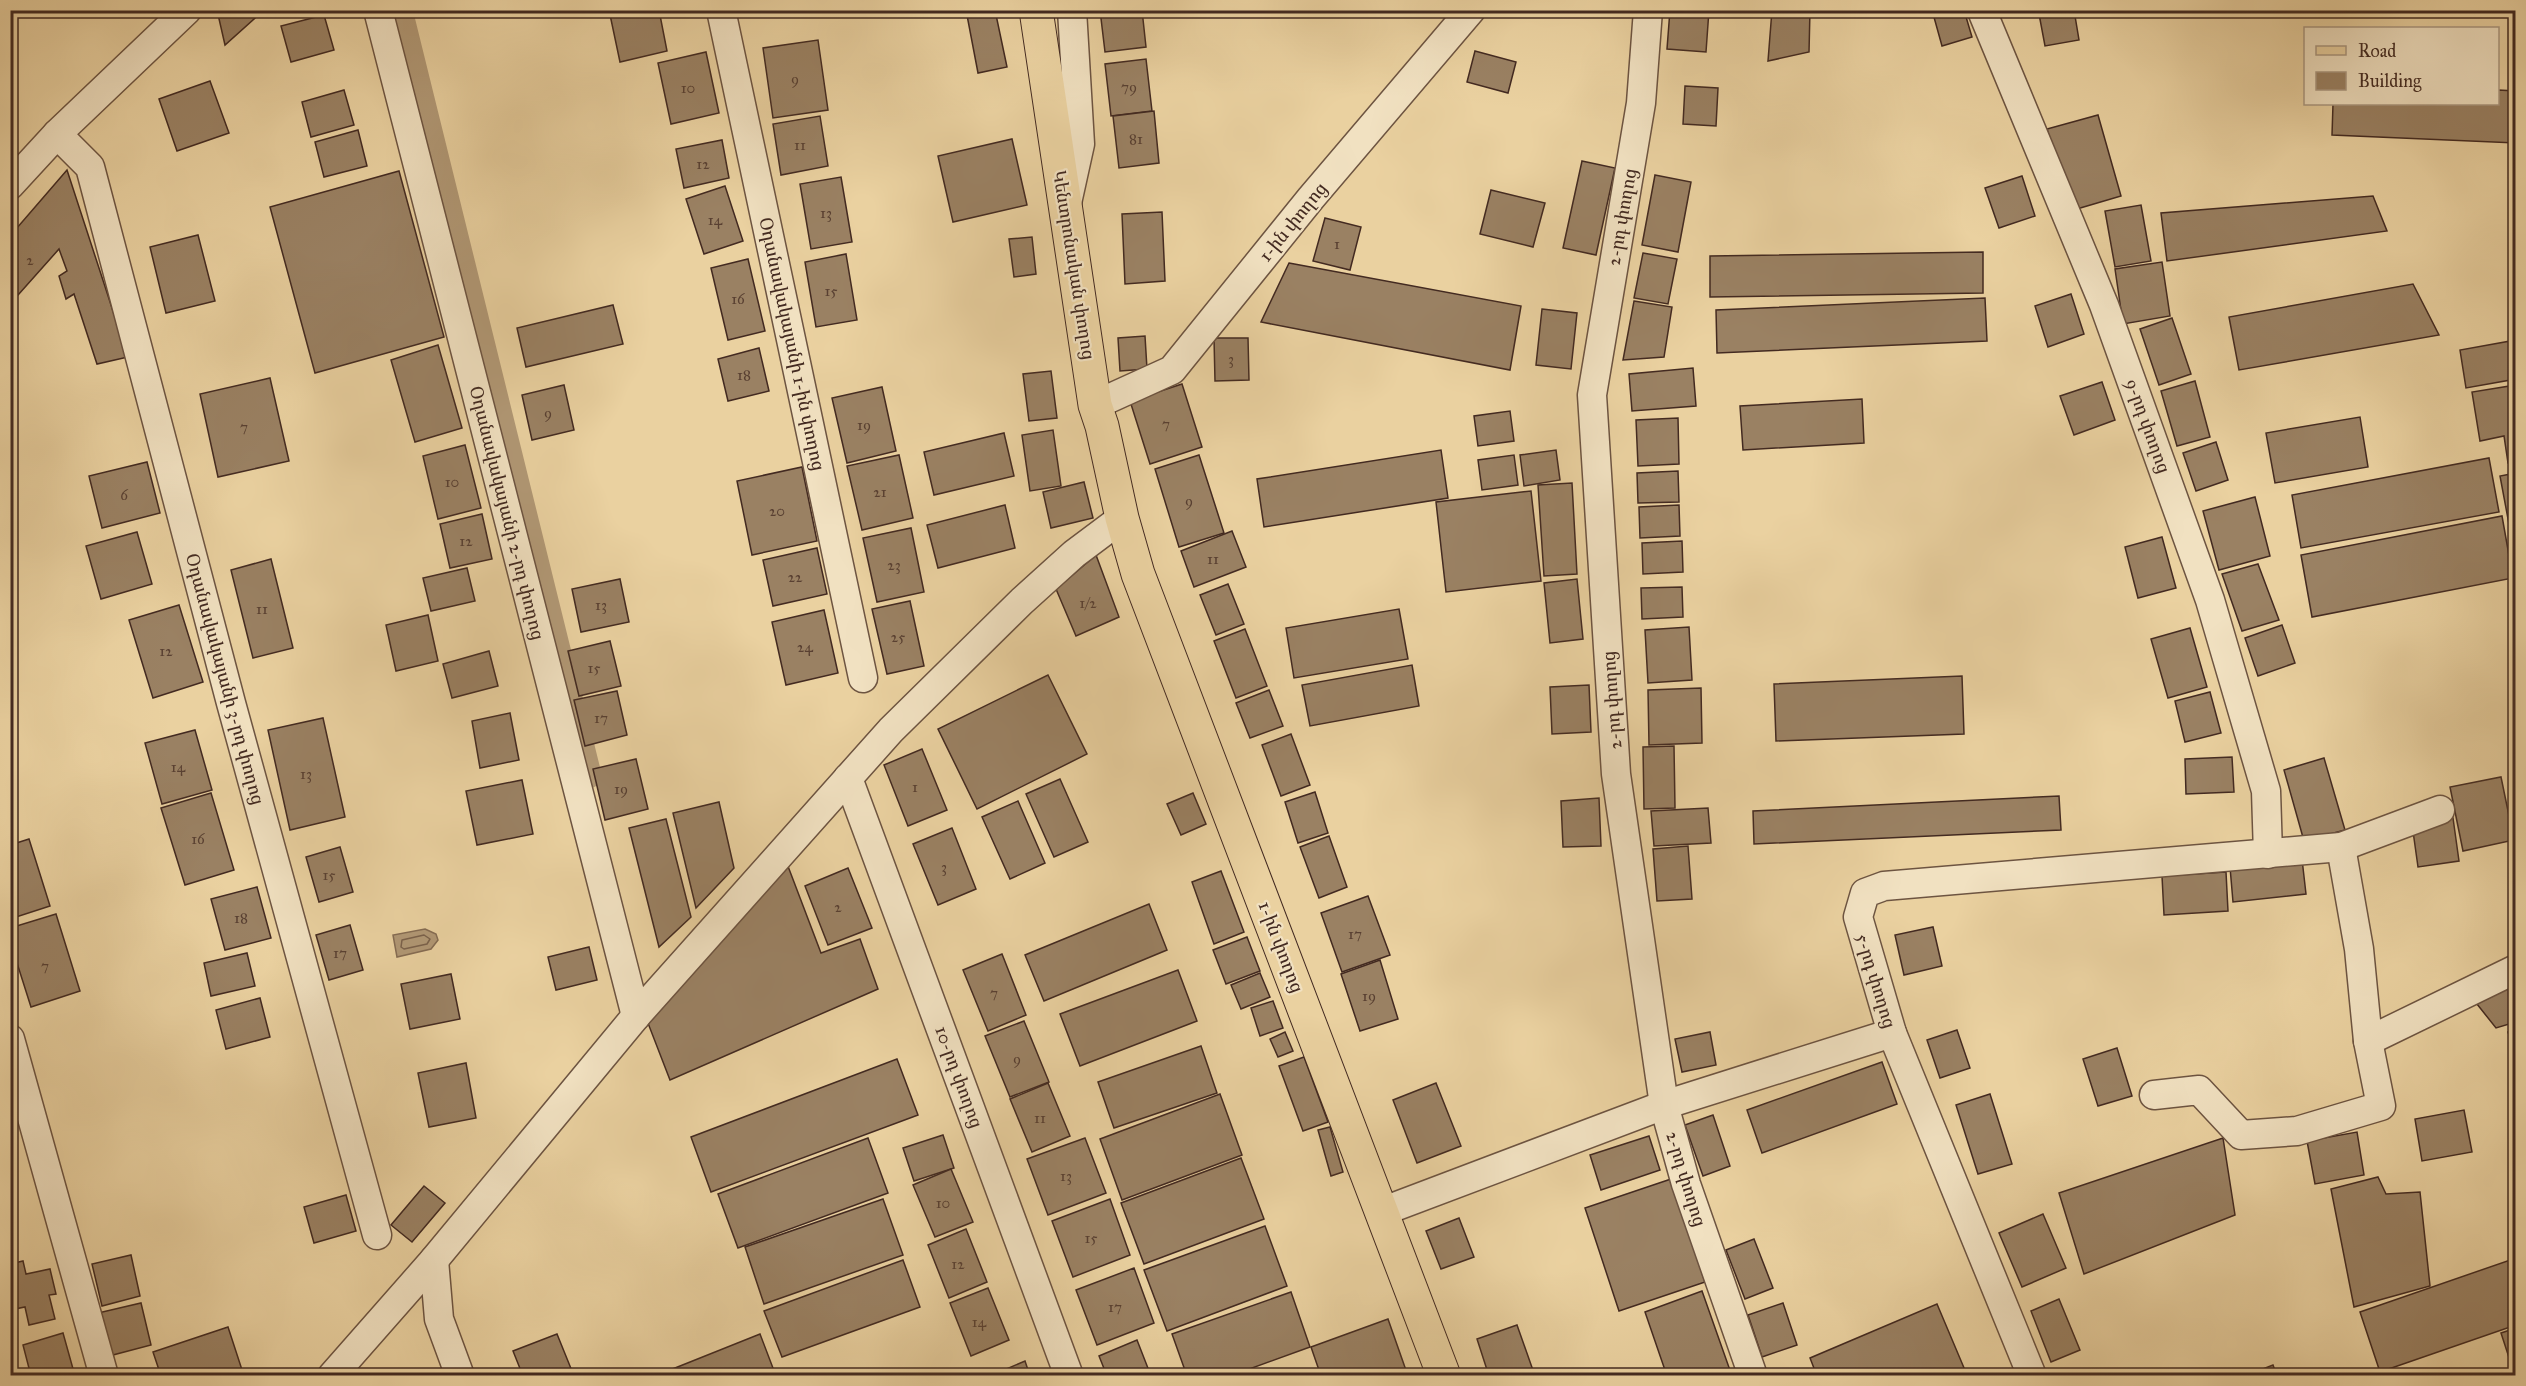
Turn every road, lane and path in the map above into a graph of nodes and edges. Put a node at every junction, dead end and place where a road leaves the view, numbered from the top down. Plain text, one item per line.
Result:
1 (187, 10) edge
2 (378, 10) edge
3 (721, 10) edge
4 (1036, 10) edge
5 (1072, 10) edge
6 (1471, 10) edge
7 (1648, 10) edge
8 (1982, 11) edge
9 (57, 134) junction
10 (10, 185) edge
11 (1066, 211) junction
12 (1095, 405) junction
13 (1122, 518) junction
14 (863, 678) dead end
15 (848, 778) junction
16 (2440, 810) dead end
17 (2341, 847) junction
18 (2268, 854) junction
19 (2516, 969) edge
20 (636, 1016) junction
21 (1892, 1033) junction
22 (10, 1039) edge
23 (2368, 1041) junction
24 (2154, 1095) dead end
25 (1664, 1105) junction
26 (1381, 1212) junction
27 (377, 1235) dead end
28 (434, 1260) junction
29 (104, 1376) edge
30 (332, 1376) edge
31 (460, 1376) edge
32 (1069, 1376) edge
33 (1444, 1376) edge
34 (1753, 1376) edge
35 (2032, 1376) edge

1 - 9 street
2 - 20 street, Օդանավակայանի 2-րդ փողոց
3 - 14 street, Օդանավակայանի 1-ին փողոց
4 - 11 main road, Կենտրոնական փողոց
5 - 11 street
6 - 12 street, 1-ին փողոց
7 - 25 street, 2-րդ փողոց
8 - 18 street, 9-րդ փողոց
9 - 10 street
9 - 27 street, Օդանավակայանի 3-րդ փողոց
11 - 12 main road, Կենտրոնական փողոց
12 - 13 main road, Կենտրոնական փողոց
13 - 15 street
13 - 26 main road, 1-ին փողոց
15 - 20 street
15 - 32 street, 10-րդ փողոց
16 - 17 street
17 - 18 street
17 - 23 street
18 - 21 street, 5-րդ փողոց
19 - 23 street
20 - 28 street
21 - 25 street
21 - 35 street, 5-րդ փողոց
22 - 29 street
23 - 24 street
25 - 26 street
25 - 34 street, 2-րդ փողոց
26 - 33 main road, 1-ին փողոց
28 - 30 street
28 - 31 street

